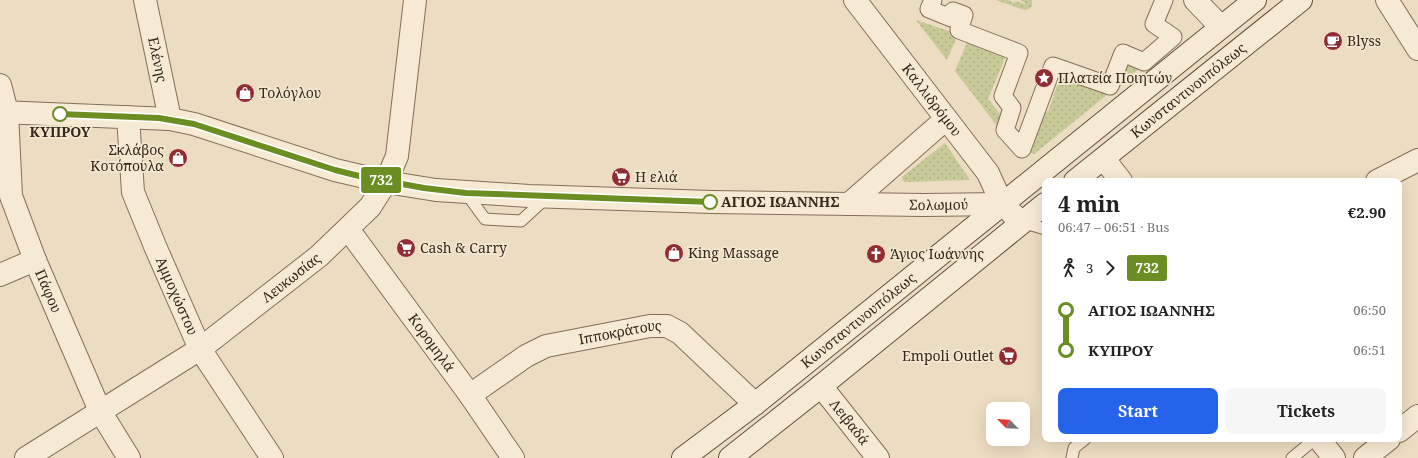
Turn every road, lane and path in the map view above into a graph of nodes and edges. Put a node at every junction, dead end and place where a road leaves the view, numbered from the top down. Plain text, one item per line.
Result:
1 (145, 0) edge
2 (415, 0) edge
3 (855, 0) edge
4 (933, 0) edge
5 (1164, 0) edge
6 (1196, 0) edge
7 (1255, 0) edge
8 (1301, 0) edge
9 (1387, 0) edge
10 (1221, 27) junction
11 (1418, 49) edge
12 (0, 85) edge
13 (3, 112) edge
14 (128, 116) junction
15 (170, 119) junction
16 (946, 119) junction
17 (1104, 159) junction
18 (1418, 160) edge
19 (1079, 178) edge
20 (1119, 178) edge
21 (1382, 178) edge
22 (386, 182) junction
23 (849, 204) junction
24 (1002, 204) junction
25 (1042, 206) edge
26 (1021, 222) junction
27 (348, 229) junction
28 (1042, 229) edge
29 (35, 260) junction
30 (0, 275) edge
31 (200, 349) junction
32 (821, 386) junction
33 (470, 396) junction
34 (755, 404) junction
35 (100, 411) junction
36 (1418, 416) edge
37 (1402, 429) edge
38 (1081, 442) edge
39 (1311, 442) edge
40 (1321, 442) edge
41 (1385, 442) edge
42 (26, 458) edge
43 (129, 458) edge
44 (272, 458) edge
45 (513, 458) edge
46 (684, 458) edge
47 (730, 458) edge
48 (878, 458) edge
49 (1072, 458) edge
50 (1292, 458) edge
51 (1334, 458) edge
52 (1365, 458) edge

1 - 15 street, Ελένης
2 - 22 street, Λευκωσίας
3 - 16 street, Καλλιδρόμου
4 - 5 street
6 - 10 street
7 - 10 street, Κωνσταντινουπόλεως
8 - 17 street, Κωνσταντινουπόλεως
9 - 11 street
10 - 24 street, Κωνσταντινουπόλεως
12 - 13 street, Πάφου
13 - 14 street, Σολωμού
13 - 29 street, Πάφου
14 - 15 street, Σολωμού
14 - 31 street, Αμμοχώστου
15 - 22 street, Σολωμού
16 - 23 street
16 - 24 street, Καλλιδρόμου
17 - 19 street, Κωνσταντινουπόλεως
17 - 20 street
18 - 21 street
22 - 23 street, Σολωμού
22 - 27 street, Λευκωσίας
23 - 24 street, Σολωμού
24 - 26 street
24 - 34 street, Κωνσταντινουπόλεως
25 - 26 street, Κωνσταντινουπόλεως
26 - 28 lane
26 - 32 street, Κωνσταντινουπόλεως
27 - 31 street, Λευκωσίας
27 - 33 street, Κορομηλά
29 - 30 street
29 - 35 street, Πάφου
31 - 35 street, Λευκωσίας
31 - 44 street, Αμμοχώστου
32 - 47 street, Κωνσταντινουπόλεως
32 - 48 street, Λειβαδά
33 - 34 street, Ιπποκράτους
33 - 45 street, Κορομηλά
34 - 46 street, Κωνσταντινουπόλεως
35 - 42 street, Λευκωσίας
35 - 43 street, Πάφου
36 - 37 street
38 - 49 lane
39 - 50 lane
40 - 51 street
41 - 52 street

